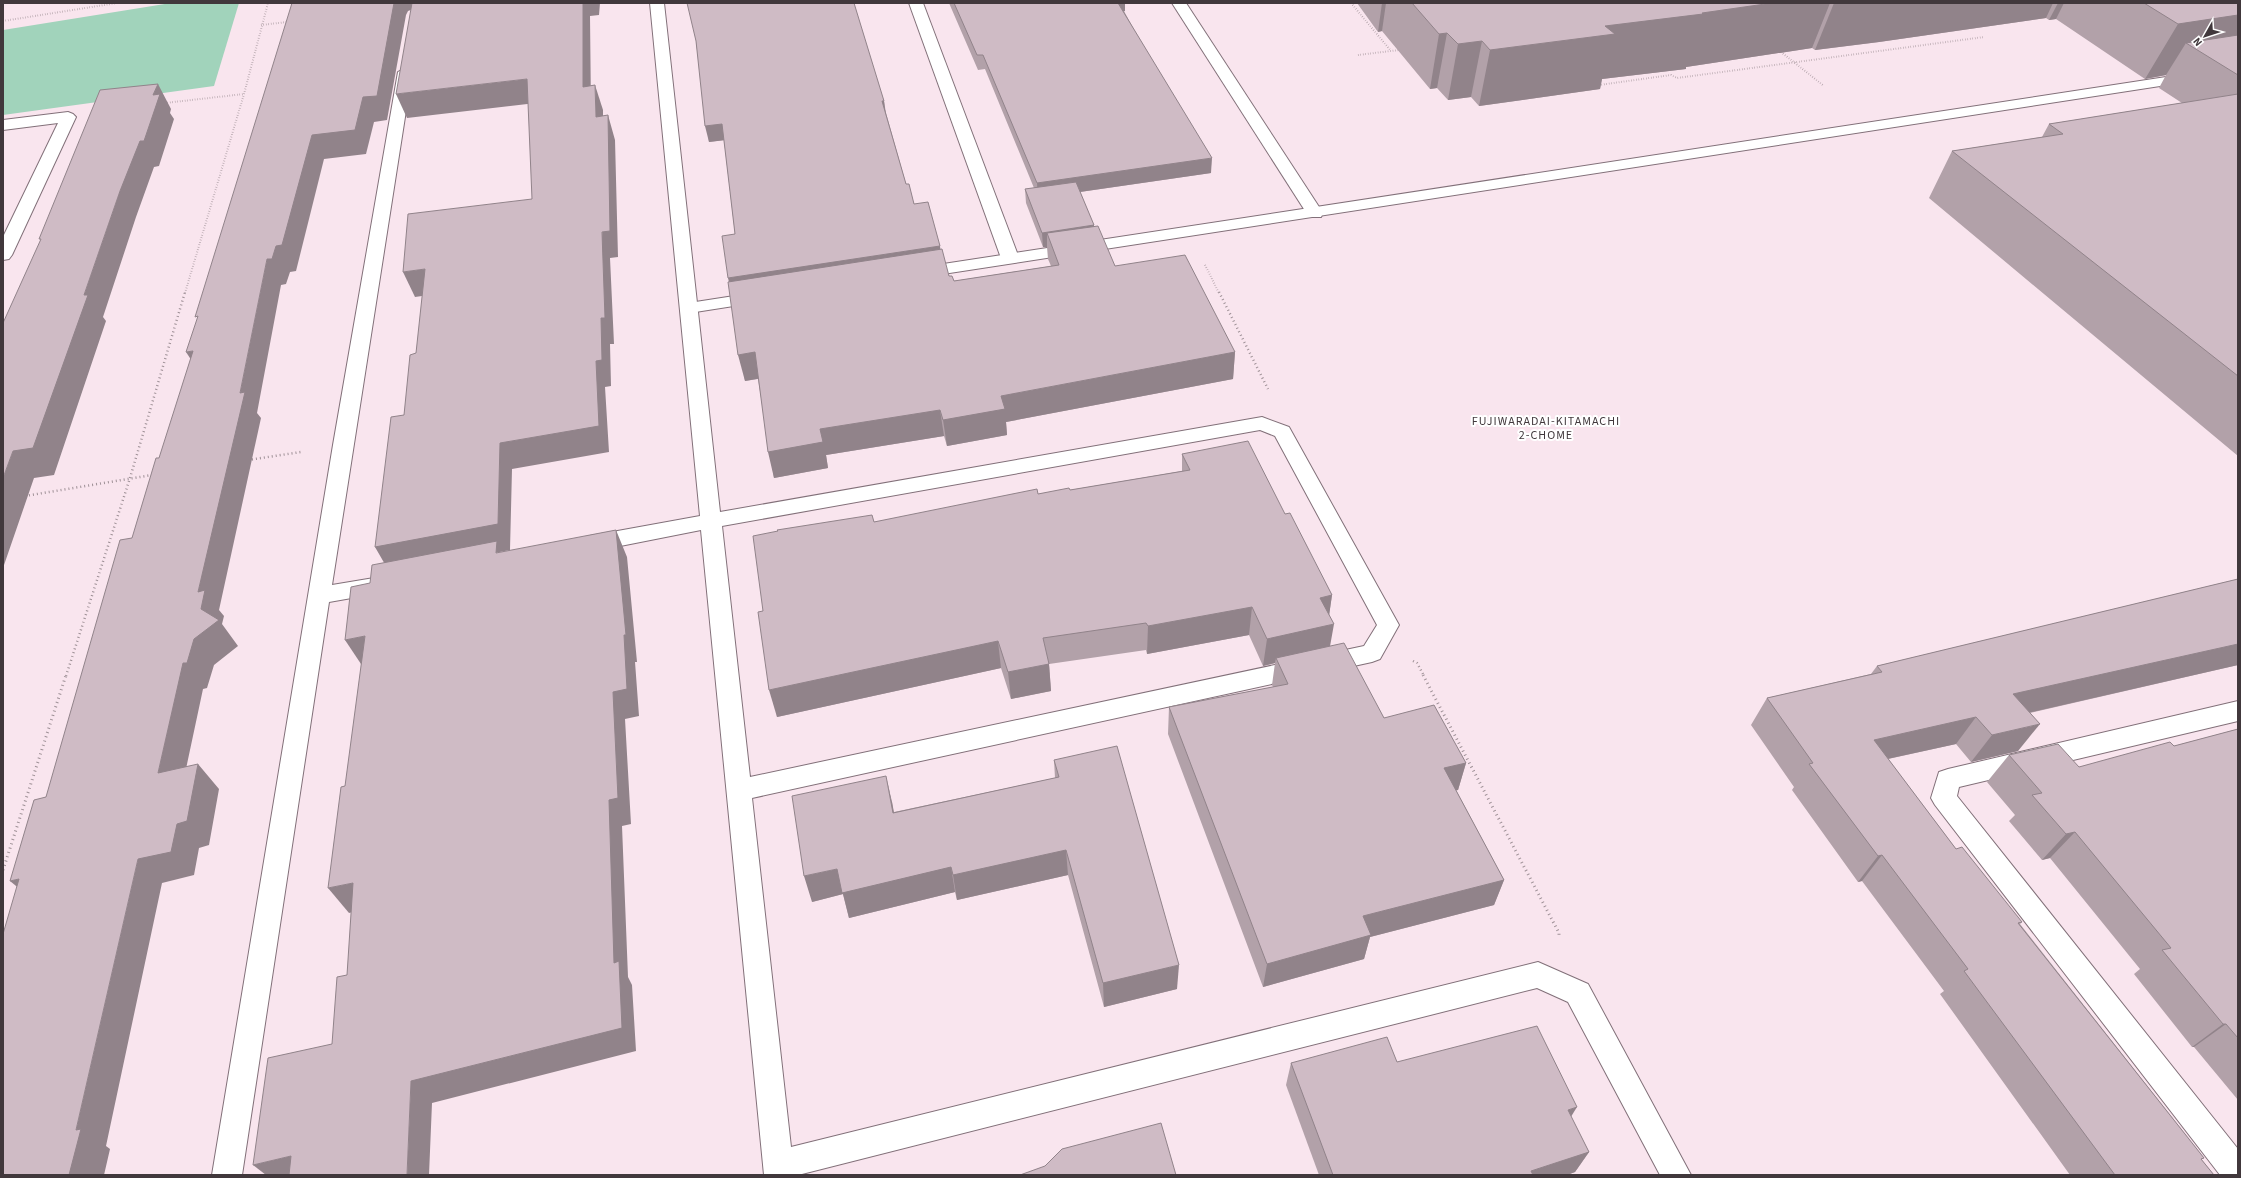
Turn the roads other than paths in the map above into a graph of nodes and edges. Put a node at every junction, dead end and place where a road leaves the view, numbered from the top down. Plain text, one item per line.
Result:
1 (657, 3) edge
2 (916, 3) edge
3 (1179, 3) edge
4 (408, 54) edge
5 (2238, 70) edge
6 (3, 125) edge
7 (1315, 213) junction
8 (3, 255) edge
9 (1010, 258) junction
10 (901, 275) edge
11 (775, 294) edge
12 (689, 308) junction
13 (711, 521) junction
14 (570, 548) edge
15 (397, 581) edge
16 (319, 596) junction
17 (2238, 712) edge
18 (740, 790) junction
19 (778, 1170) edge
20 (2238, 1173) edge
21 (227, 1175) edge
22 (1676, 1175) edge

1 - 12 street
2 - 9 street
3 - 7 street
4 - 16 street
5 - 7 street
6 - 8 street
7 - 9 street
9 - 10 street
11 - 12 street
12 - 13 street
13 - 14 street
13 - 18 street
13 - 18 street
15 - 16 street
16 - 21 street
17 - 20 street
18 - 19 street
19 - 22 street

